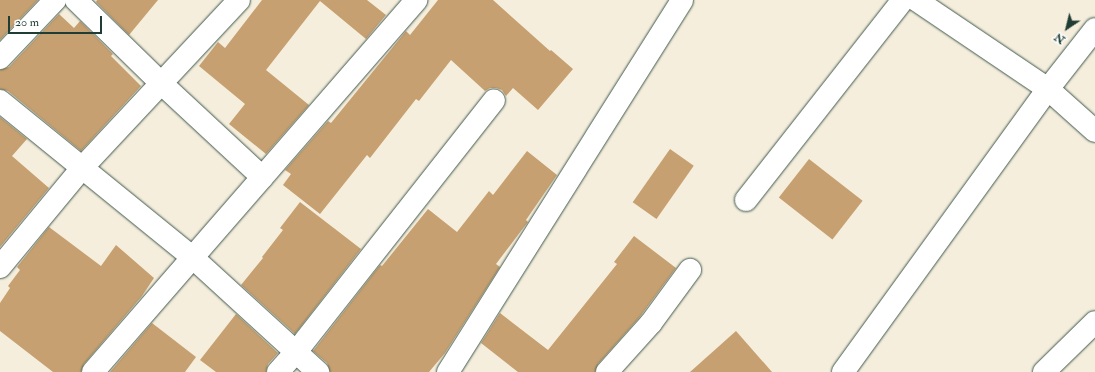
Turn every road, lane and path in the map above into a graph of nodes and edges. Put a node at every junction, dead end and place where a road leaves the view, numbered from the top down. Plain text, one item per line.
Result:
1 (55, 0) edge
2 (76, 0) edge
3 (239, 0) edge
4 (682, 0) edge
5 (903, 0) edge
6 (916, 0) edge
7 (407, 3) edge
8 (1095, 29) edge
9 (0, 58) edge
10 (162, 84) junction
11 (1048, 89) junction
12 (494, 100) dead end
13 (0, 101) edge
14 (1095, 131) edge
15 (81, 169) junction
16 (262, 177) junction
17 (746, 200) dead end
18 (192, 257) junction
19 (0, 267) edge
20 (690, 270) dead end
21 (1095, 322) edge
22 (296, 352) junction
23 (93, 372) edge
24 (278, 372) edge
25 (318, 372) edge
26 (448, 372) edge
27 (607, 372) edge
28 (843, 372) edge
29 (1044, 372) edge

1 - 9 street
2 - 10 street
3 - 10 street
4 - 26 street
5 - 17 street
6 - 11 street
7 - 16 street
8 - 11 street
10 - 15 street
10 - 16 street
11 - 14 street
11 - 28 street
12 - 22 street
13 - 15 street
15 - 18 street
15 - 19 street
16 - 18 street
18 - 22 street
18 - 23 street
20 - 27 street
21 - 29 street
22 - 24 street
22 - 25 street

